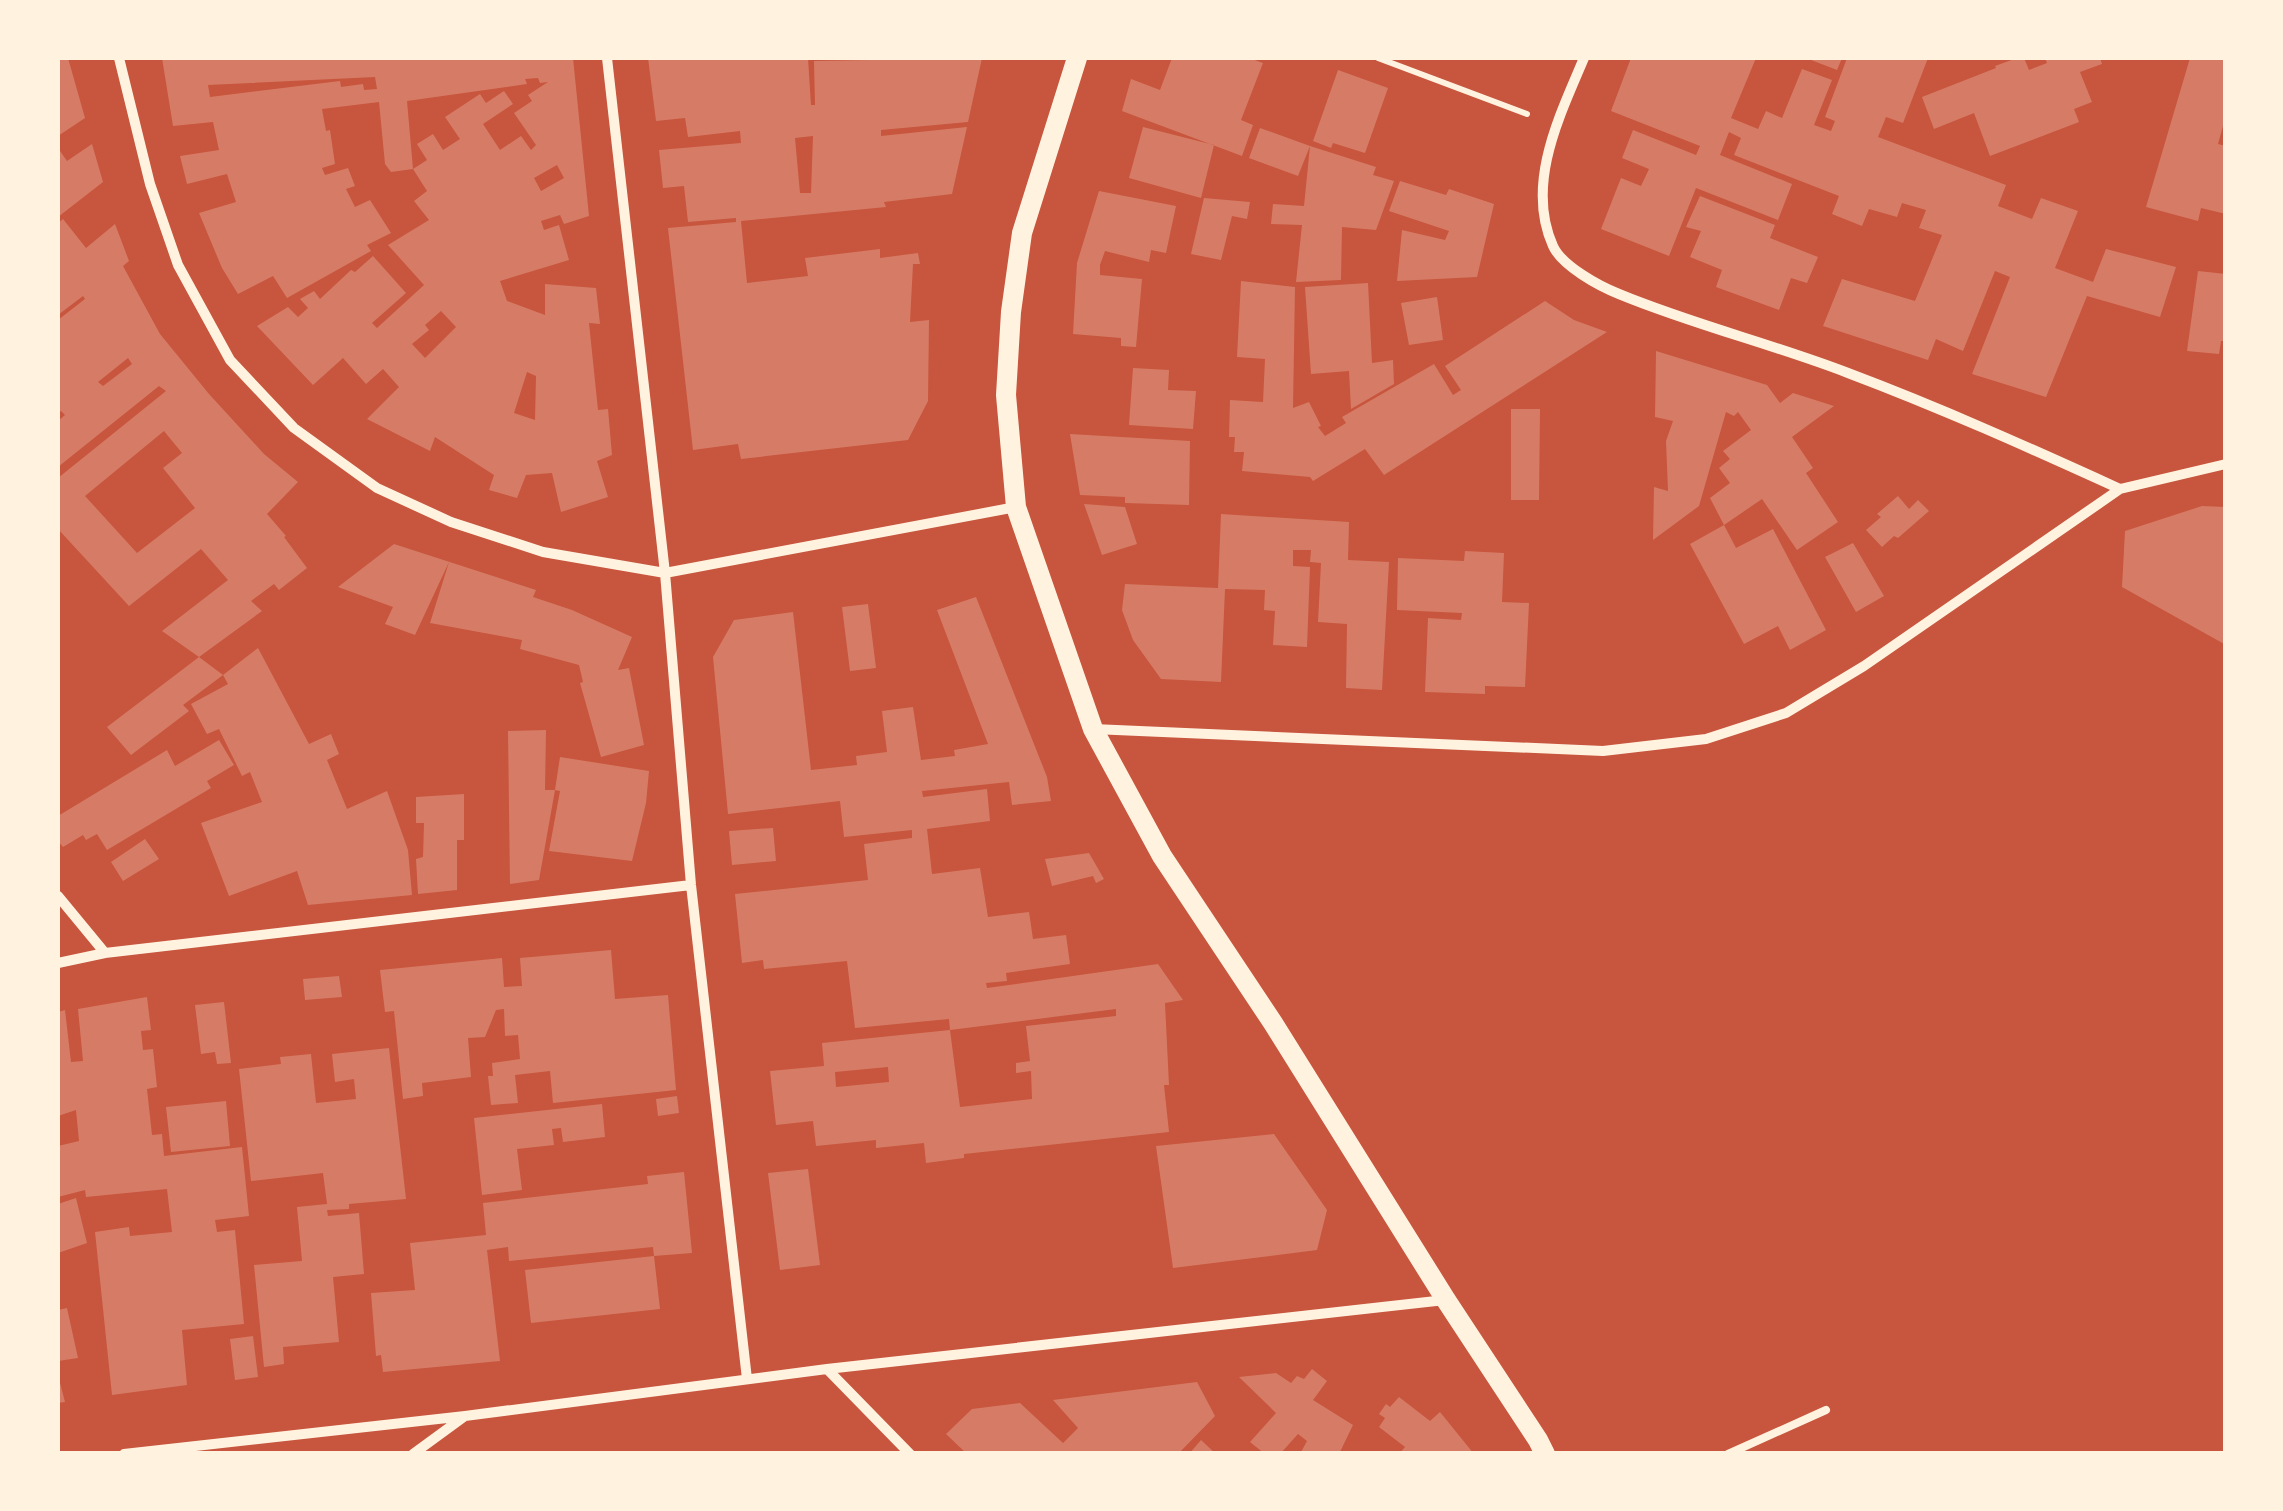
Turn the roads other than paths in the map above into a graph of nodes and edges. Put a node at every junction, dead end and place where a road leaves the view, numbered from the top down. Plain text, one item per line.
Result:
1 (119, 58) edge
2 (607, 58) edge
3 (1077, 58) edge
4 (1584, 58) edge
5 (2226, 464) edge
6 (2120, 489) junction
7 (1016, 507) junction
8 (665, 573) junction
9 (1093, 729) junction
10 (691, 885) junction
11 (58, 896) edge
12 (105, 953) junction
13 (58, 963) edge
14 (1446, 1300) junction
15 (827, 1368) junction
16 (747, 1379) junction
17 (1826, 1410) dead end
18 (465, 1416) junction
19 (124, 1454) edge
20 (413, 1454) edge
21 (910, 1454) edge
22 (1544, 1454) edge
23 (1728, 1454) edge

1 - 8 street
2 - 8 street
3 - 7 main road
4 - 6 street
5 - 6 street
6 - 9 street
7 - 8 street
7 - 9 main road
8 - 10 street
9 - 14 main road
10 - 12 street
10 - 16 street
11 - 12 street
12 - 13 street
14 - 15 street
14 - 22 main road
15 - 16 street
15 - 21 street
16 - 18 street
17 - 23 lane
18 - 19 street
18 - 20 street

